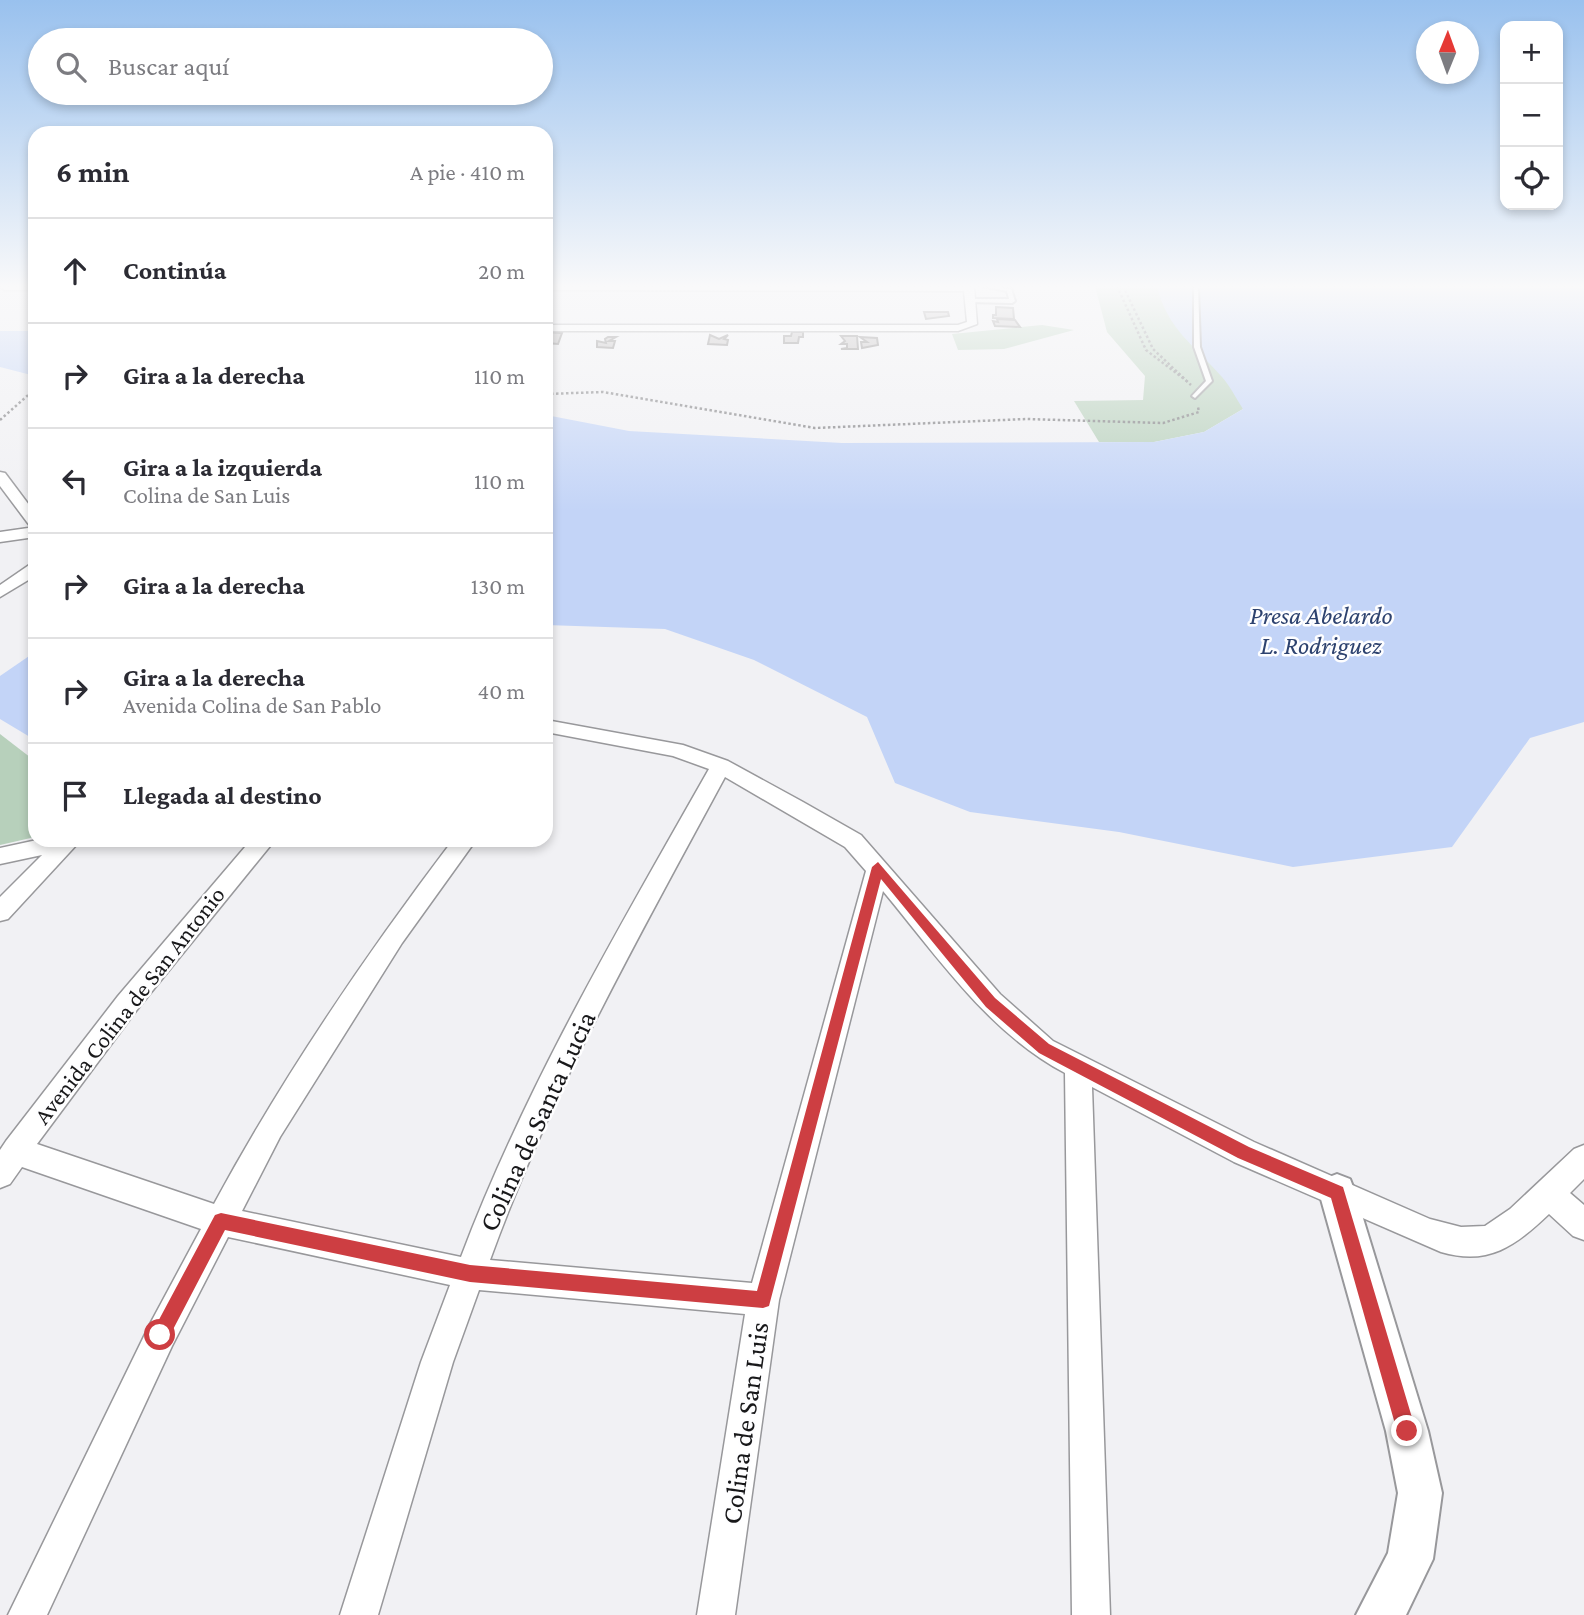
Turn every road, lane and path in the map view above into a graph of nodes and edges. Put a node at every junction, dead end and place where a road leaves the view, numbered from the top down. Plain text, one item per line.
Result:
1 (1161, 361) edge
2 (1166, 361) edge
3 (1202, 361) edge
4 (1189, 383) junction
5 (28, 393) edge
6 (553, 394) edge
7 (1195, 396) junction
8 (0, 420) edge
9 (0, 477) edge
10 (5, 495) edge
11 (28, 516) edge
12 (28, 533) edge
13 (0, 537) edge
14 (28, 574) edge
15 (1, 591) edge
16 (553, 728) edge
17 (721, 766) junction
18 (41, 847) edge
19 (63, 847) edge
20 (258, 847) edge
21 (460, 847) edge
22 (0, 856) edge
23 (878, 867) junction
24 (0, 912) edge
25 (1079, 1067) junction
26 (1584, 1159) edge
27 (8, 1162) edge
28 (1337, 1192) junction
29 (1547, 1193) junction
30 (221, 1221) junction
31 (1584, 1226) edge
32 (470, 1274) junction
33 (763, 1300) junction
34 (27, 1615) edge
35 (359, 1615) edge
36 (716, 1615) edge
37 (1091, 1615) edge
38 (1380, 1615) edge

1 - 4 path
2 - 4 path
3 - 7 lane
4 - 7 path
5 - 8 path
6 - 7 path
9 - 10 street
10 - 11 street
12 - 13 street
14 - 15 street
16 - 17 street
17 - 23 street
17 - 32 street, Colina de Santa Lucia
18 - 22 street
19 - 24 street
20 - 27 street, Avenida Colina de San Antonio
21 - 30 street
23 - 25 street
23 - 33 street, Colina de San Luis
25 - 28 street
25 - 37 street
26 - 29 street
27 - 30 street
28 - 29 street
28 - 38 street
29 - 31 street
30 - 32 street
30 - 34 street
32 - 33 street
32 - 35 street, Colina de Santa Lucia
33 - 36 street, Colina de San Luis

